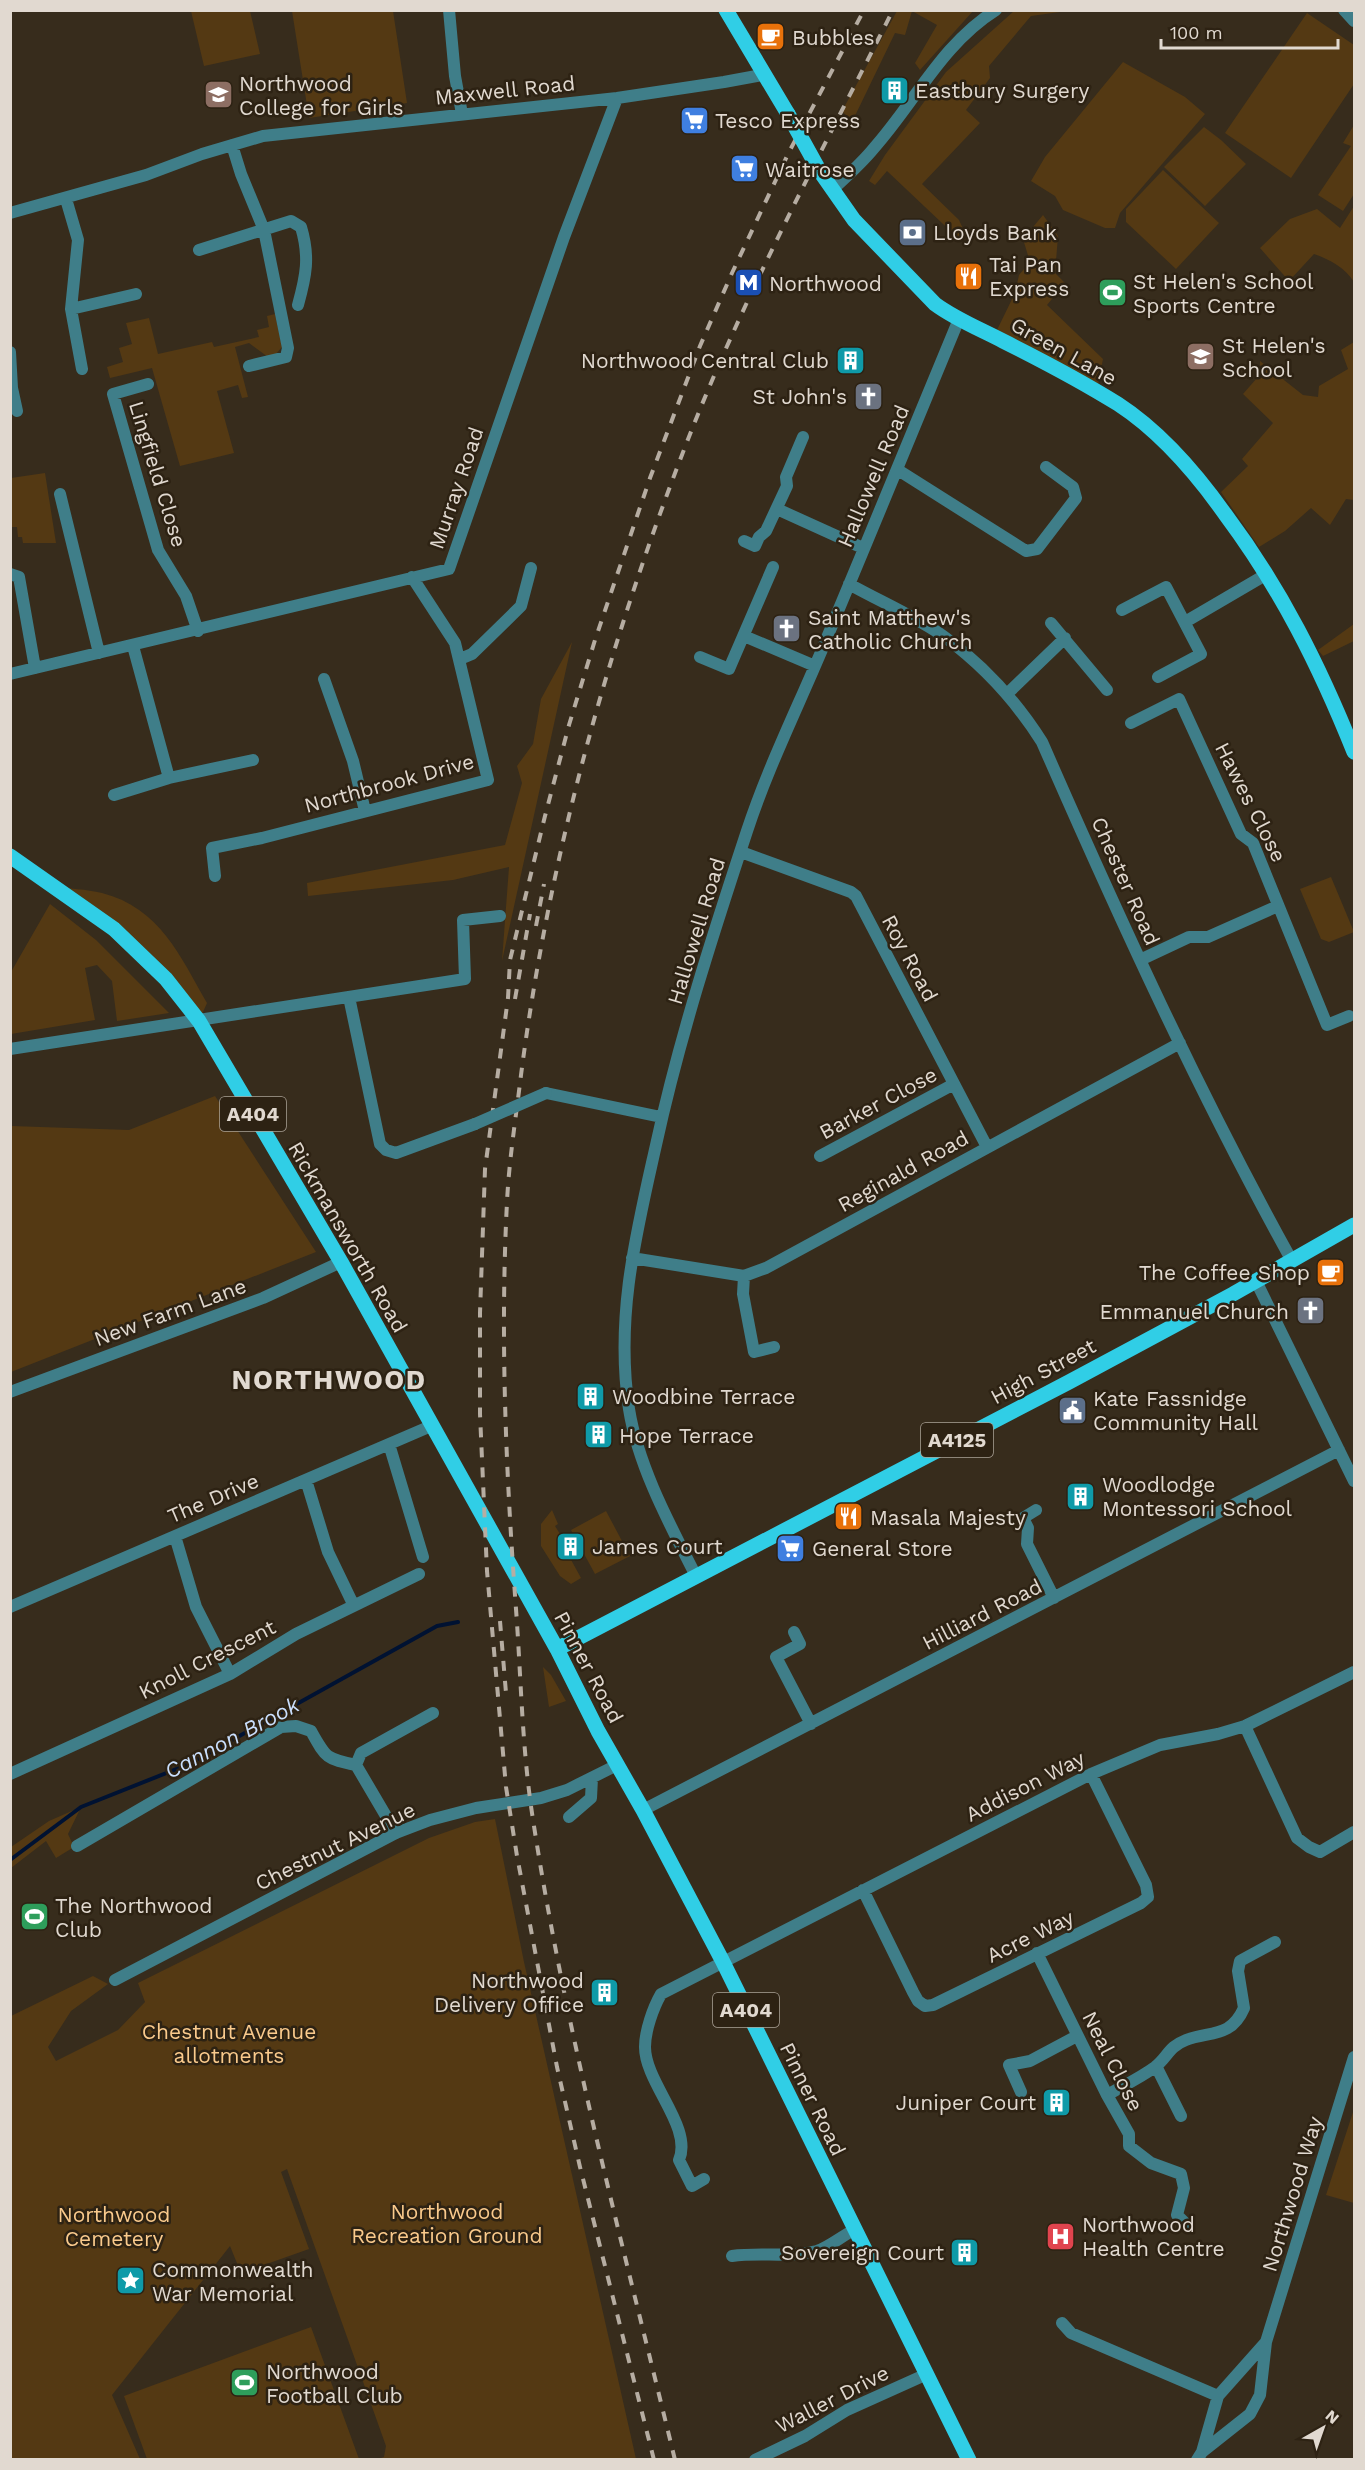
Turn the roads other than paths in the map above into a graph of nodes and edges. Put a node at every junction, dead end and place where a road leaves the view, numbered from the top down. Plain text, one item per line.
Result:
1 (450, 10) edge
2 (726, 10) edge
3 (996, 10) edge
4 (1344, 10) edge
5 (1354, 21) edge
6 (762, 75) junction
7 (616, 98) junction
8 (462, 114) junction
9 (232, 145) junction
10 (832, 190) junction
11 (66, 199) junction
12 (10, 213) edge
13 (264, 230) junction
14 (199, 250) dead end
15 (136, 294) dead end
16 (298, 306) dead end
17 (71, 309) junction
18 (959, 319) junction
19 (10, 352) edge
20 (249, 366) dead end
21 (82, 369) dead end
22 (148, 384) dead end
23 (17, 411) dead end
24 (803, 437) dead end
25 (1046, 467) dead end
26 (898, 470) junction
27 (60, 494) dead end
28 (777, 509) junction
29 (744, 541) dead end
30 (863, 548) junction
31 (772, 567) dead end
32 (531, 568) dead end
33 (10, 574) edge
34 (1267, 574) junction
35 (412, 577) junction
36 (849, 584) junction
37 (1122, 610) dead end
38 (1185, 622) junction
39 (1051, 623) dead end
40 (198, 631) junction
41 (744, 636) junction
42 (1065, 638) junction
43 (133, 646) junction
44 (99, 654) junction
45 (700, 657) dead end
46 (460, 659) junction
47 (815, 666) junction
48 (34, 668) junction
49 (10, 674) edge
50 (1158, 677) dead end
51 (324, 679) dead end
52 (1107, 690) dead end
53 (1008, 693) junction
54 (1131, 723) dead end
55 (1354, 752) edge
56 (253, 760) dead end
57 (169, 778) junction
58 (114, 795) dead end
59 (365, 810) junction
60 (741, 852) junction
61 (12, 860) edge
62 (215, 876) dead end
63 (1278, 906) junction
64 (500, 916) dead end
65 (1140, 960) junction
66 (349, 997) junction
67 (1349, 1016) dead end
68 (199, 1021) junction
69 (1180, 1043) junction
70 (10, 1049) edge
71 (954, 1084) junction
72 (661, 1117) junction
73 (987, 1147) junction
74 (820, 1156) dead end
75 (1354, 1225) edge
76 (632, 1258) junction
77 (1292, 1261) junction
78 (341, 1262) junction
79 (744, 1276) junction
80 (1256, 1281) junction
81 (774, 1347) dead end
82 (10, 1392) edge
83 (431, 1426) junction
84 (389, 1444) junction
85 (1354, 1450) edge
86 (1340, 1453) junction
87 (306, 1480) junction
88 (1354, 1480) edge
89 (1036, 1510) dead end
90 (175, 1536) junction
91 (423, 1557) dead end
92 (419, 1574) dead end
93 (696, 1576) junction
94 (1054, 1598) junction
95 (529, 1600) joint
96 (353, 1604) junction
97 (10, 1607) edge
98 (794, 1632) dead end
99 (557, 1649) junction
100 (1354, 1672) edge
101 (230, 1674) junction
102 (433, 1713) dead end
103 (812, 1724) junction
104 (1245, 1726) junction
105 (617, 1765) junction
106 (356, 1766) junction
107 (10, 1773) edge
108 (1091, 1774) junction
109 (592, 1778) junction
110 (643, 1810) junction
111 (569, 1818) dead end
112 (1354, 1832) edge
113 (396, 1833) junction
114 (77, 1846) dead end
115 (863, 1890) junction
116 (1275, 1942) dead end
117 (1037, 1953) junction
118 (723, 1960) junction
119 (115, 1980) dead end
120 (1077, 2036) junction
121 (1354, 2057) edge
122 (1156, 2066) junction
123 (1021, 2092) dead end
124 (1107, 2095) junction
125 (1181, 2116) dead end
126 (704, 2180) dead end
127 (1188, 2226) dead end
128 (854, 2230) junction
129 (732, 2256) dead end
130 (1062, 2323) dead end
131 (1266, 2342) junction
132 (927, 2374) junction
133 (1218, 2396) junction
134 (1199, 2456) edge
135 (755, 2460) edge
136 (969, 2460) edge

1 - 8 street
2 - 6 main road, Green Lane
3 - 10 street
4 - 5 street
6 - 7 street, Maxwell Road
6 - 10 main road, Green Lane, bridge
7 - 8 street, Maxwell Road
7 - 35 street, Murray Road
8 - 9 street, Maxwell Road
9 - 11 street, Maxwell Road
9 - 13 street
10 - 18 main road, Green Lane
11 - 12 street, Maxwell Road
11 - 17 street
13 - 14 street
13 - 16 street
13 - 20 street
15 - 17 street
17 - 21 street
18 - 26 street, Hallowell Road
18 - 34 main road, Green Lane
19 - 23 street
22 - 40 street, Lingfield Close
24 - 28 street
25 - 26 street
26 - 30 street, Hallowell Road
27 - 44 street
28 - 29 street
28 - 30 street
30 - 36 street, Hallowell Road
31 - 41 street
32 - 46 street
33 - 48 street
34 - 38 street
34 - 55 main road, Green Lane
35 - 40 street, Murray Road
35 - 46 street
36 - 47 street, Hallowell Road
36 - 53 street, Chester Road
37 - 38 street
38 - 50 street
39 - 42 street
40 - 43 street, Murray Road
41 - 45 street
41 - 47 street
42 - 52 street
42 - 53 street
43 - 44 street, Murray Road
43 - 57 street
44 - 48 street, Murray Road
46 - 59 street, Northbrook Drive
47 - 60 street, Hallowell Road
48 - 49 street, Murray Road
51 - 59 street
53 - 65 street, Chester Road
54 - 63 street, Hawes Close
56 - 57 street
57 - 58 street
59 - 62 street, Northbrook Drive
60 - 71 street, Roy Road
60 - 72 street, Hallowell Road
61 - 68 main road, Rickmansworth Road / A404
63 - 65 street
63 - 67 street
64 - 66 street
65 - 69 street, Chester Road
66 - 68 street
66 - 72 street, bridge
68 - 70 street
68 - 78 main road, Rickmansworth Road / A404
69 - 73 street, Reginald Road
69 - 77 street, Chester Road
71 - 73 street, Roy Road
71 - 74 street, Barker Close
72 - 76 street, Hallowell Road
73 - 79 street, Reginald Road
75 - 77 main road, High Street / A4125
76 - 79 street
76 - 93 street, Hallowell Road
77 - 80 main road, High Street / A4125
78 - 82 street, New Farm Lane
78 - 83 main road, Rickmansworth Road / A404
79 - 81 street
80 - 86 street
80 - 93 main road, High Street / A4125
83 - 84 street, The Drive
83 - 95 main road, Rickmansworth Road / A404
84 - 87 street, The Drive
84 - 91 street
85 - 86 street, Hilliard Road
86 - 88 street
86 - 94 street, Hilliard Road
87 - 90 street, The Drive
87 - 96 street
89 - 94 street
90 - 97 street, The Drive
90 - 101 street
92 - 96 street, Knoll Crescent
93 - 99 main road, High Street / A4125
94 - 103 street, Hilliard Road
95 - 99 main road, Pinner Road / A404
96 - 101 street, Knoll Crescent
98 - 103 street
99 - 105 main road, Pinner Road / A404
100 - 104 street, Addison Way
101 - 107 street, Knoll Crescent
102 - 106 street
103 - 110 street, Hilliard Road
104 - 108 street, Addison Way
104 - 112 street
105 - 109 street, Chestnut Avenue
105 - 110 main road, Pinner Road / A404
106 - 113 street
106 - 114 street
108 - 115 street, Addison Way
108 - 117 street, Acre Way
109 - 111 street
109 - 113 street, Chestnut Avenue
110 - 118 main road, Pinner Road / A404
113 - 119 street, Chestnut Avenue
115 - 117 street, Acre Way
115 - 118 street, Addison Way
116 - 122 street
117 - 120 street, Neal Close
118 - 126 street, Addison Way
118 - 128 main road, Pinner Road / A404
120 - 123 street
120 - 124 street, Neal Close
121 - 131 street, Northwood Way
122 - 124 street
122 - 125 street
124 - 127 street, Neal Close
128 - 129 street
128 - 132 main road, Pinner Road / A404
130 - 133 street
131 - 133 street
131 - 134 street
132 - 135 street, Waller Drive
132 - 136 main road, Pinner Road / A404
133 - 134 street

